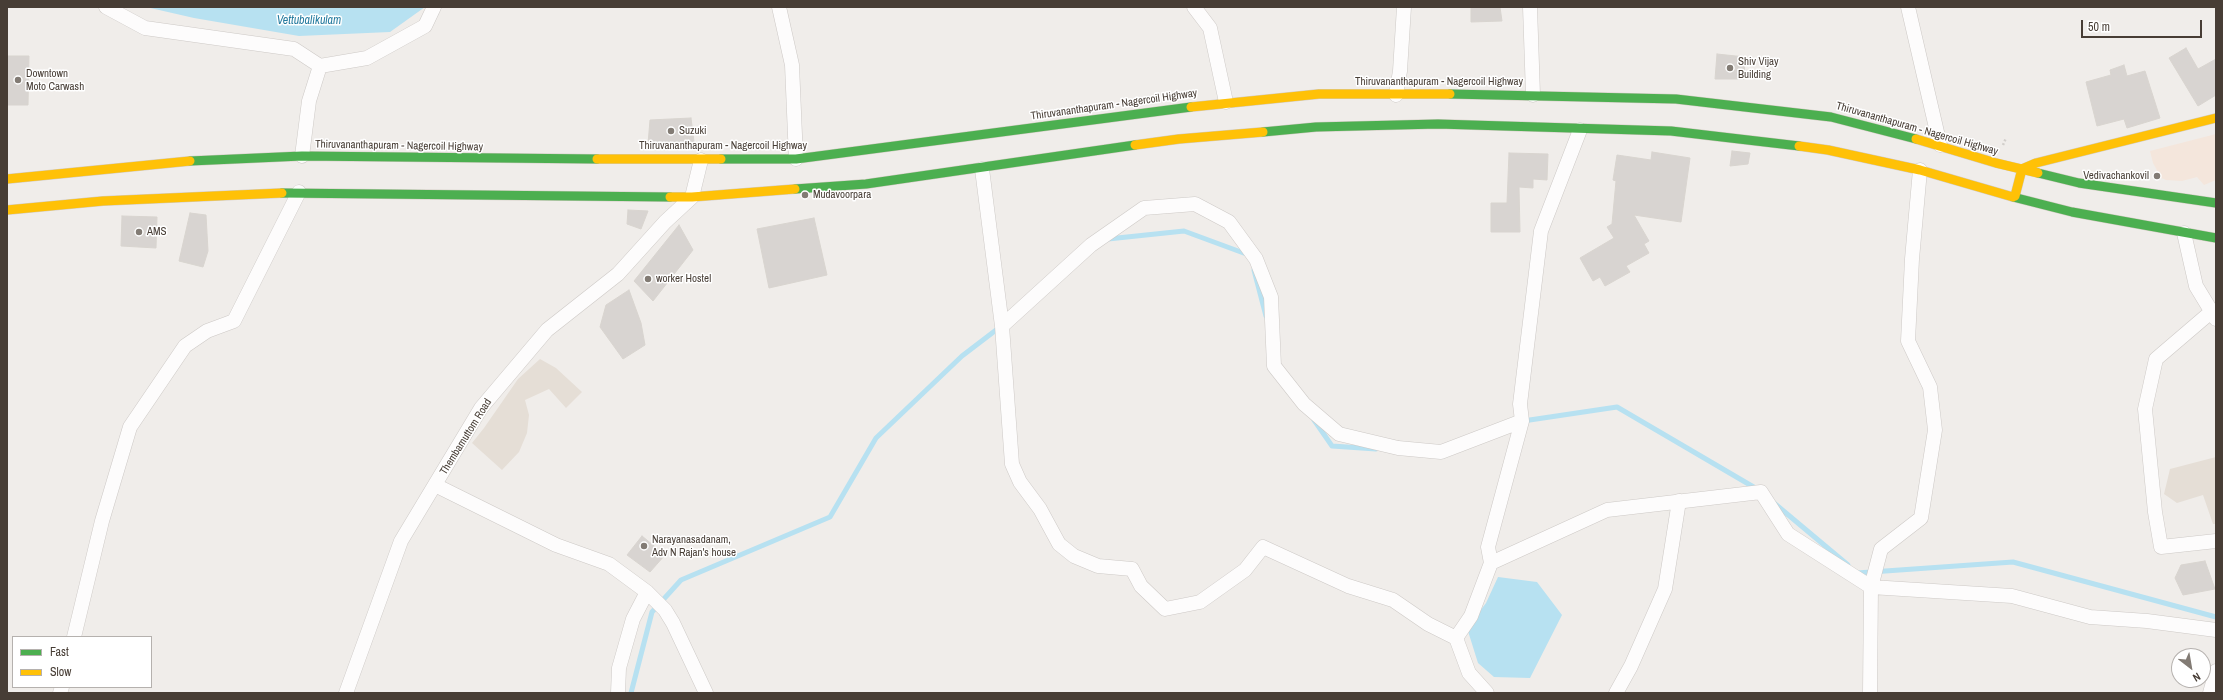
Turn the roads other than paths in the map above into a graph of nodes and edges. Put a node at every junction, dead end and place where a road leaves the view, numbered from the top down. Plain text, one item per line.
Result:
1 (106, 7) edge
2 (434, 7) edge
3 (778, 7) edge
4 (1194, 7) edge
5 (1404, 7) edge
6 (1530, 7) edge
7 (1908, 7) edge
8 (320, 66) junction
9 (1396, 95) junction
10 (1533, 95) junction
11 (1226, 102) junction
12 (2216, 118) edge
13 (1580, 130) junction
14 (1940, 145) junction
15 (302, 156) junction
16 (796, 159) junction
17 (701, 160) junction
18 (982, 169) junction
19 (2022, 169) junction
20 (1920, 170) junction
21 (7, 179) edge
22 (300, 192) junction
23 (2015, 196) junction
24 (692, 197) junction
25 (2216, 203) edge
26 (7, 210) edge
27 (2184, 233) junction
28 (2216, 238) edge
29 (2214, 315) edge
30 (1002, 326) junction
31 (1522, 421) junction
32 (435, 485) junction
33 (1679, 501) junction
34 (2216, 541) edge
35 (1491, 563) junction
36 (1872, 585) junction
37 (647, 592) junction
38 (2216, 630) edge
39 (74, 636) edge
40 (1456, 638) junction
41 (2216, 671) edge
42 (346, 693) edge
43 (618, 693) edge
44 (706, 693) edge
45 (1487, 693) edge
46 (1616, 693) edge
47 (1870, 693) edge
48 (2210, 693) edge

1 - 8 street
2 - 8 street
3 - 16 street
4 - 11 street
5 - 9 street
6 - 10 street
7 - 14 street
8 - 15 street
9 - 10 main road, Thiruvananthapuram - Nagercoil Highway
9 - 11 main road, Thiruvananthapuram - Nagercoil Highway
10 - 14 main road, Thiruvananthapuram - Nagercoil Highway
11 - 16 main road, Thiruvananthapuram - Nagercoil Highway
12 - 19 main road
13 - 18 main road
13 - 20 main road
13 - 31 street
14 - 19 main road, Thiruvananthapuram - Nagercoil Highway
15 - 17 main road, Thiruvananthapuram - Nagercoil Highway
15 - 21 main road, Thiruvananthapuram - Nagercoil Highway
16 - 17 main road, Thiruvananthapuram - Nagercoil Highway
17 - 24 street
18 - 24 main road
18 - 30 street
19 - 23 main road
19 - 25 main road, Thiruvananthapuram - Nagercoil Highway
20 - 23 main road
20 - 36 street
22 - 24 main road
22 - 26 main road
22 - 39 street
23 - 27 main road
24 - 32 street, Thembamuttom Road
27 - 28 main road
27 - 29 street
29 - 34 street
30 - 31 street
30 - 40 street
31 - 35 street
32 - 37 street
32 - 42 street, Thembamuttom Road
33 - 35 street
33 - 36 street
33 - 46 street
35 - 40 street
36 - 38 street
36 - 47 street
37 - 43 street
37 - 44 street
40 - 45 street
41 - 48 street

